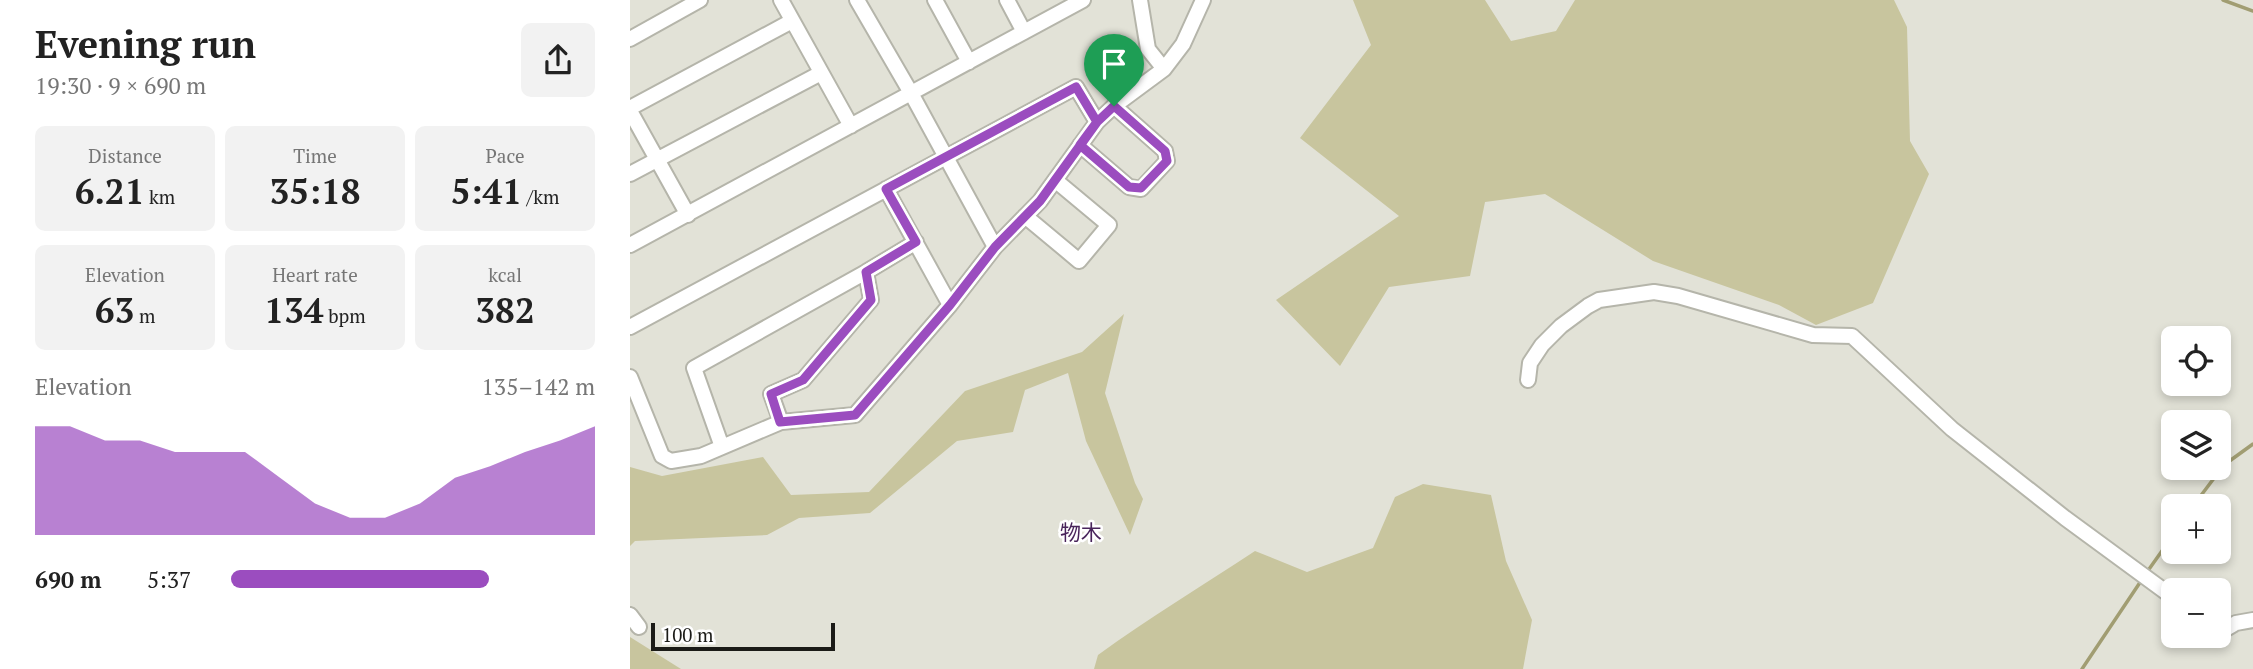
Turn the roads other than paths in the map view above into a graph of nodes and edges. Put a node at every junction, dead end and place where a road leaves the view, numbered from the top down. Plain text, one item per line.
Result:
1 (700, 0) edge
2 (781, 0) edge
3 (857, 0) edge
4 (935, 0) edge
5 (1007, 0) edge
6 (1083, 0) edge
7 (1140, 0) edge
8 (1203, 0) edge
9 (792, 21) junction
10 (1024, 32) junction
11 (630, 39) edge
12 (969, 62) junction
13 (1164, 69) junction
14 (821, 73) junction
15 (911, 93) junction
16 (1114, 106) junction
17 (630, 109) edge
18 (1097, 122) junction
19 (851, 126) junction
20 (1080, 145) junction
21 (946, 157) junction
22 (657, 160) junction
23 (630, 174) edge
24 (1055, 180) junction
25 (886, 189) junction
26 (688, 215) junction
27 (1025, 216) junction
28 (916, 242) junction
29 (630, 245) edge
30 (995, 247) junction
31 (866, 272) junction
32 (950, 305) junction
33 (630, 327) edge
34 (630, 377) edge
35 (1528, 380) dead end
36 (780, 422) junction
37 (722, 447) junction
38 (2161, 588) edge
39 (2253, 620) edge
40 (2231, 626) edge

1 - 11 street
2 - 9 street
3 - 15 street
4 - 12 street
5 - 10 street
6 - 10 street
7 - 13 street
8 - 13 street
9 - 14 street
9 - 17 street
10 - 12 street
12 - 15 street
13 - 16 street
14 - 19 street
14 - 22 street
15 - 19 street
15 - 21 street
16 - 18 street
16 - 20 street
17 - 22 street
18 - 20 street
18 - 21 street
19 - 26 street
20 - 24 street
21 - 25 street
21 - 30 street
22 - 23 street
22 - 26 street
24 - 27 street
24 - 27 street
25 - 28 street
25 - 33 street
26 - 29 street
27 - 30 street
28 - 31 street
28 - 32 street
30 - 32 street
31 - 36 street
31 - 37 street
32 - 36 street
34 - 37 street
35 - 38 street
36 - 37 street
39 - 40 street

